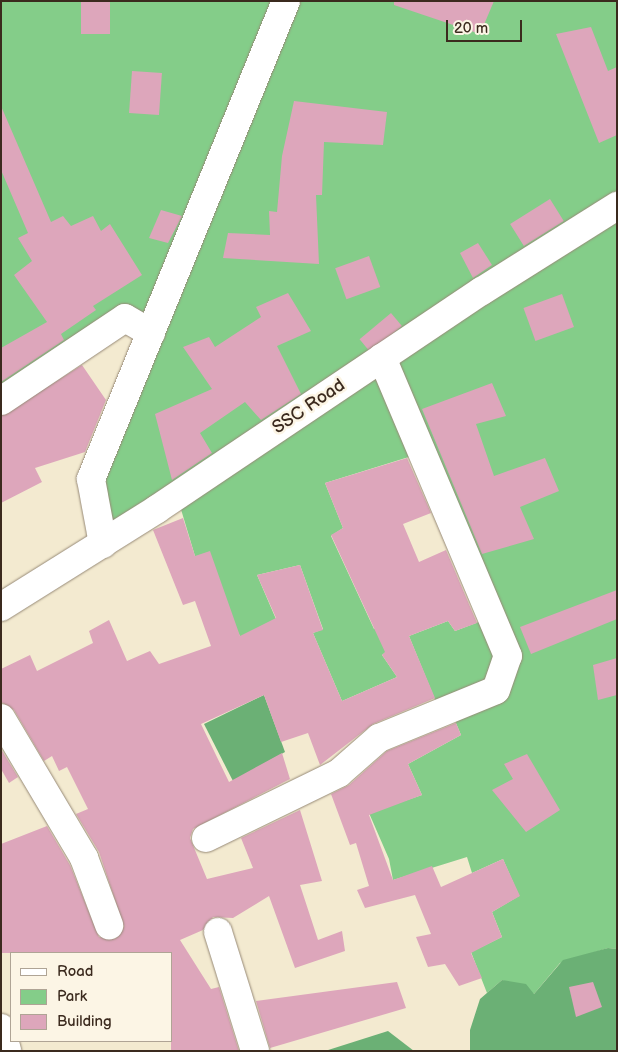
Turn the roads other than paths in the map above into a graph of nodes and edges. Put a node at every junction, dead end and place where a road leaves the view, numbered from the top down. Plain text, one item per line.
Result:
1 (286, 1) edge
2 (617, 206) edge
3 (151, 333) junction
4 (382, 358) junction
5 (1, 401) edge
6 (103, 544) junction
7 (1, 607) edge
8 (1, 718) edge
9 (206, 838) dead end
10 (110, 926) dead end
11 (218, 932) dead end
12 (1, 1028) edge
13 (7, 1051) edge
14 (255, 1051) edge

1 - 3 street
2 - 4 street, SSC Road
3 - 5 street
3 - 6 street
4 - 6 street, SSC Road
4 - 9 street
6 - 7 street, SSC Road
8 - 10 street
11 - 14 street
12 - 13 street

